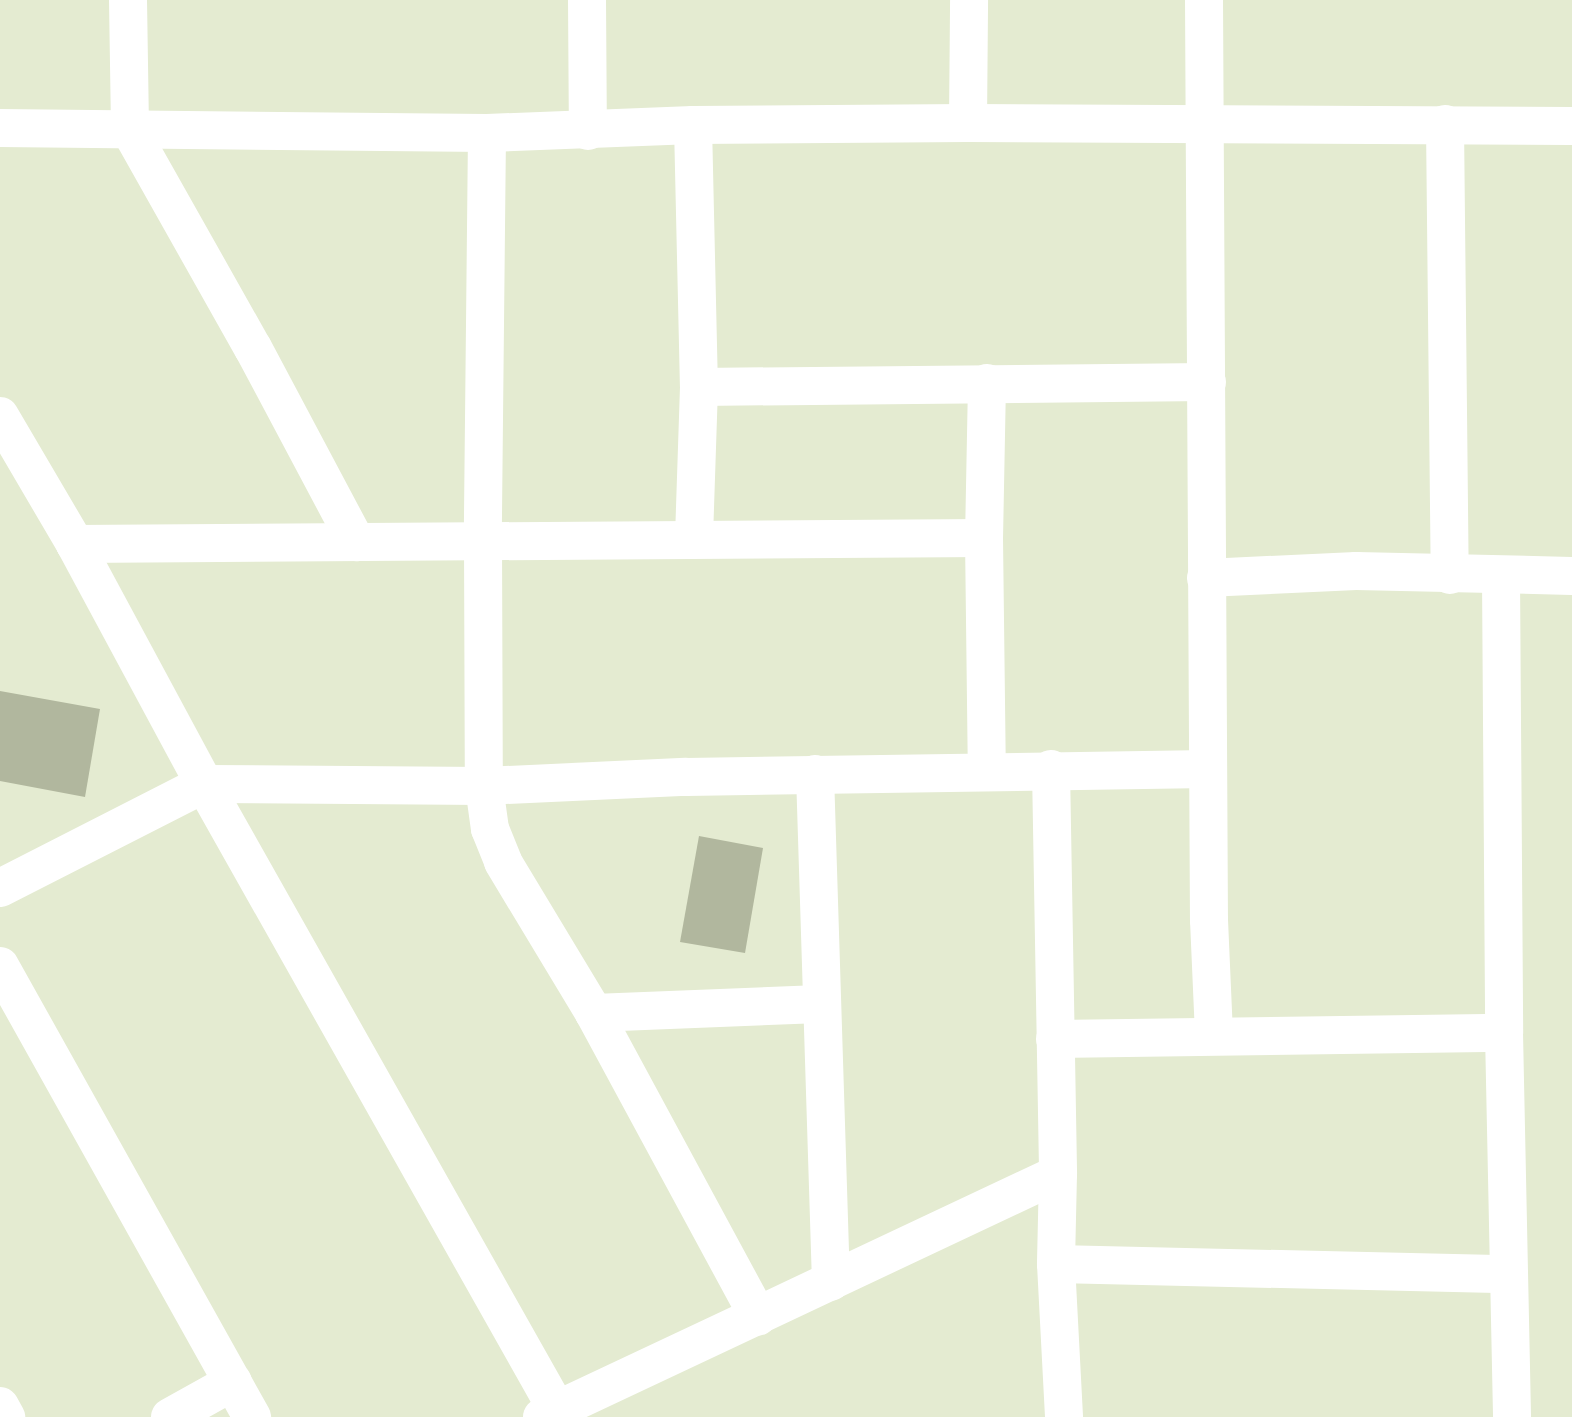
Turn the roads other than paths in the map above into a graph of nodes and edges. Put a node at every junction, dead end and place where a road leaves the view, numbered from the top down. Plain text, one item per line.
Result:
1 (128, 0) edge
2 (587, 0) edge
3 (969, 0) edge
4 (1204, 0) edge
5 (968, 123) junction
6 (1202, 123) junction
7 (1445, 124) junction
8 (693, 125) junction
9 (1572, 126) edge
10 (0, 128) edge
11 (130, 130) junction
12 (588, 131) junction
13 (487, 133) junction
14 (1207, 382) junction
15 (987, 383) junction
16 (699, 387) junction
17 (0, 416) edge
18 (694, 538) junction
19 (984, 538) junction
20 (356, 542) junction
21 (483, 542) junction
22 (75, 544) junction
23 (1450, 575) junction
24 (1572, 576) edge
25 (1501, 577) junction
26 (1206, 578) junction
27 (1051, 769) junction
28 (1208, 769) junction
29 (987, 770) junction
30 (815, 774) junction
31 (204, 784) junction
32 (484, 786) junction
33 (0, 888) edge
34 (0, 966) edge
35 (820, 1004) junction
36 (594, 1013) junction
37 (1504, 1033) junction
38 (1214, 1036) junction
39 (1055, 1039) junction
40 (1058, 1174) junction
41 (1056, 1264) junction
42 (1508, 1274) junction
43 (831, 1282) junction
44 (758, 1316) junction
45 (233, 1382) junction
46 (0, 1406) edge
47 (554, 1415) edge
48 (6, 1417) edge
49 (170, 1417) edge
50 (252, 1417) edge
51 (1064, 1417) edge
52 (1512, 1417) edge

1 - 11 street
2 - 12 street
3 - 5 street
4 - 6 street
5 - 6 street
5 - 8 street
6 - 7 street
6 - 14 street
7 - 9 street
7 - 23 street
8 - 12 street
8 - 16 street
10 - 11 street
11 - 13 street
11 - 20 street
12 - 13 street
13 - 21 street
14 - 15 street
14 - 26 street
15 - 16 street
15 - 19 street
16 - 18 street
17 - 22 street
18 - 19 street
18 - 21 street
19 - 29 street
20 - 21 street
20 - 22 street
21 - 32 street
22 - 31 street
23 - 25 street
23 - 26 street
24 - 25 street
25 - 37 street
26 - 28 street
27 - 28 street
27 - 29 street
27 - 39 street
28 - 38 street
29 - 30 street
30 - 32 street
30 - 35 street
31 - 32 street
31 - 33 street
31 - 47 street
32 - 36 street
34 - 45 street
35 - 36 street
35 - 43 street
36 - 44 street
37 - 38 street
37 - 42 street
38 - 39 street
39 - 40 street
40 - 41 street
40 - 43 street
41 - 42 street
41 - 51 street
42 - 52 street
43 - 44 street
44 - 47 street
45 - 49 street
45 - 50 street
46 - 48 street

